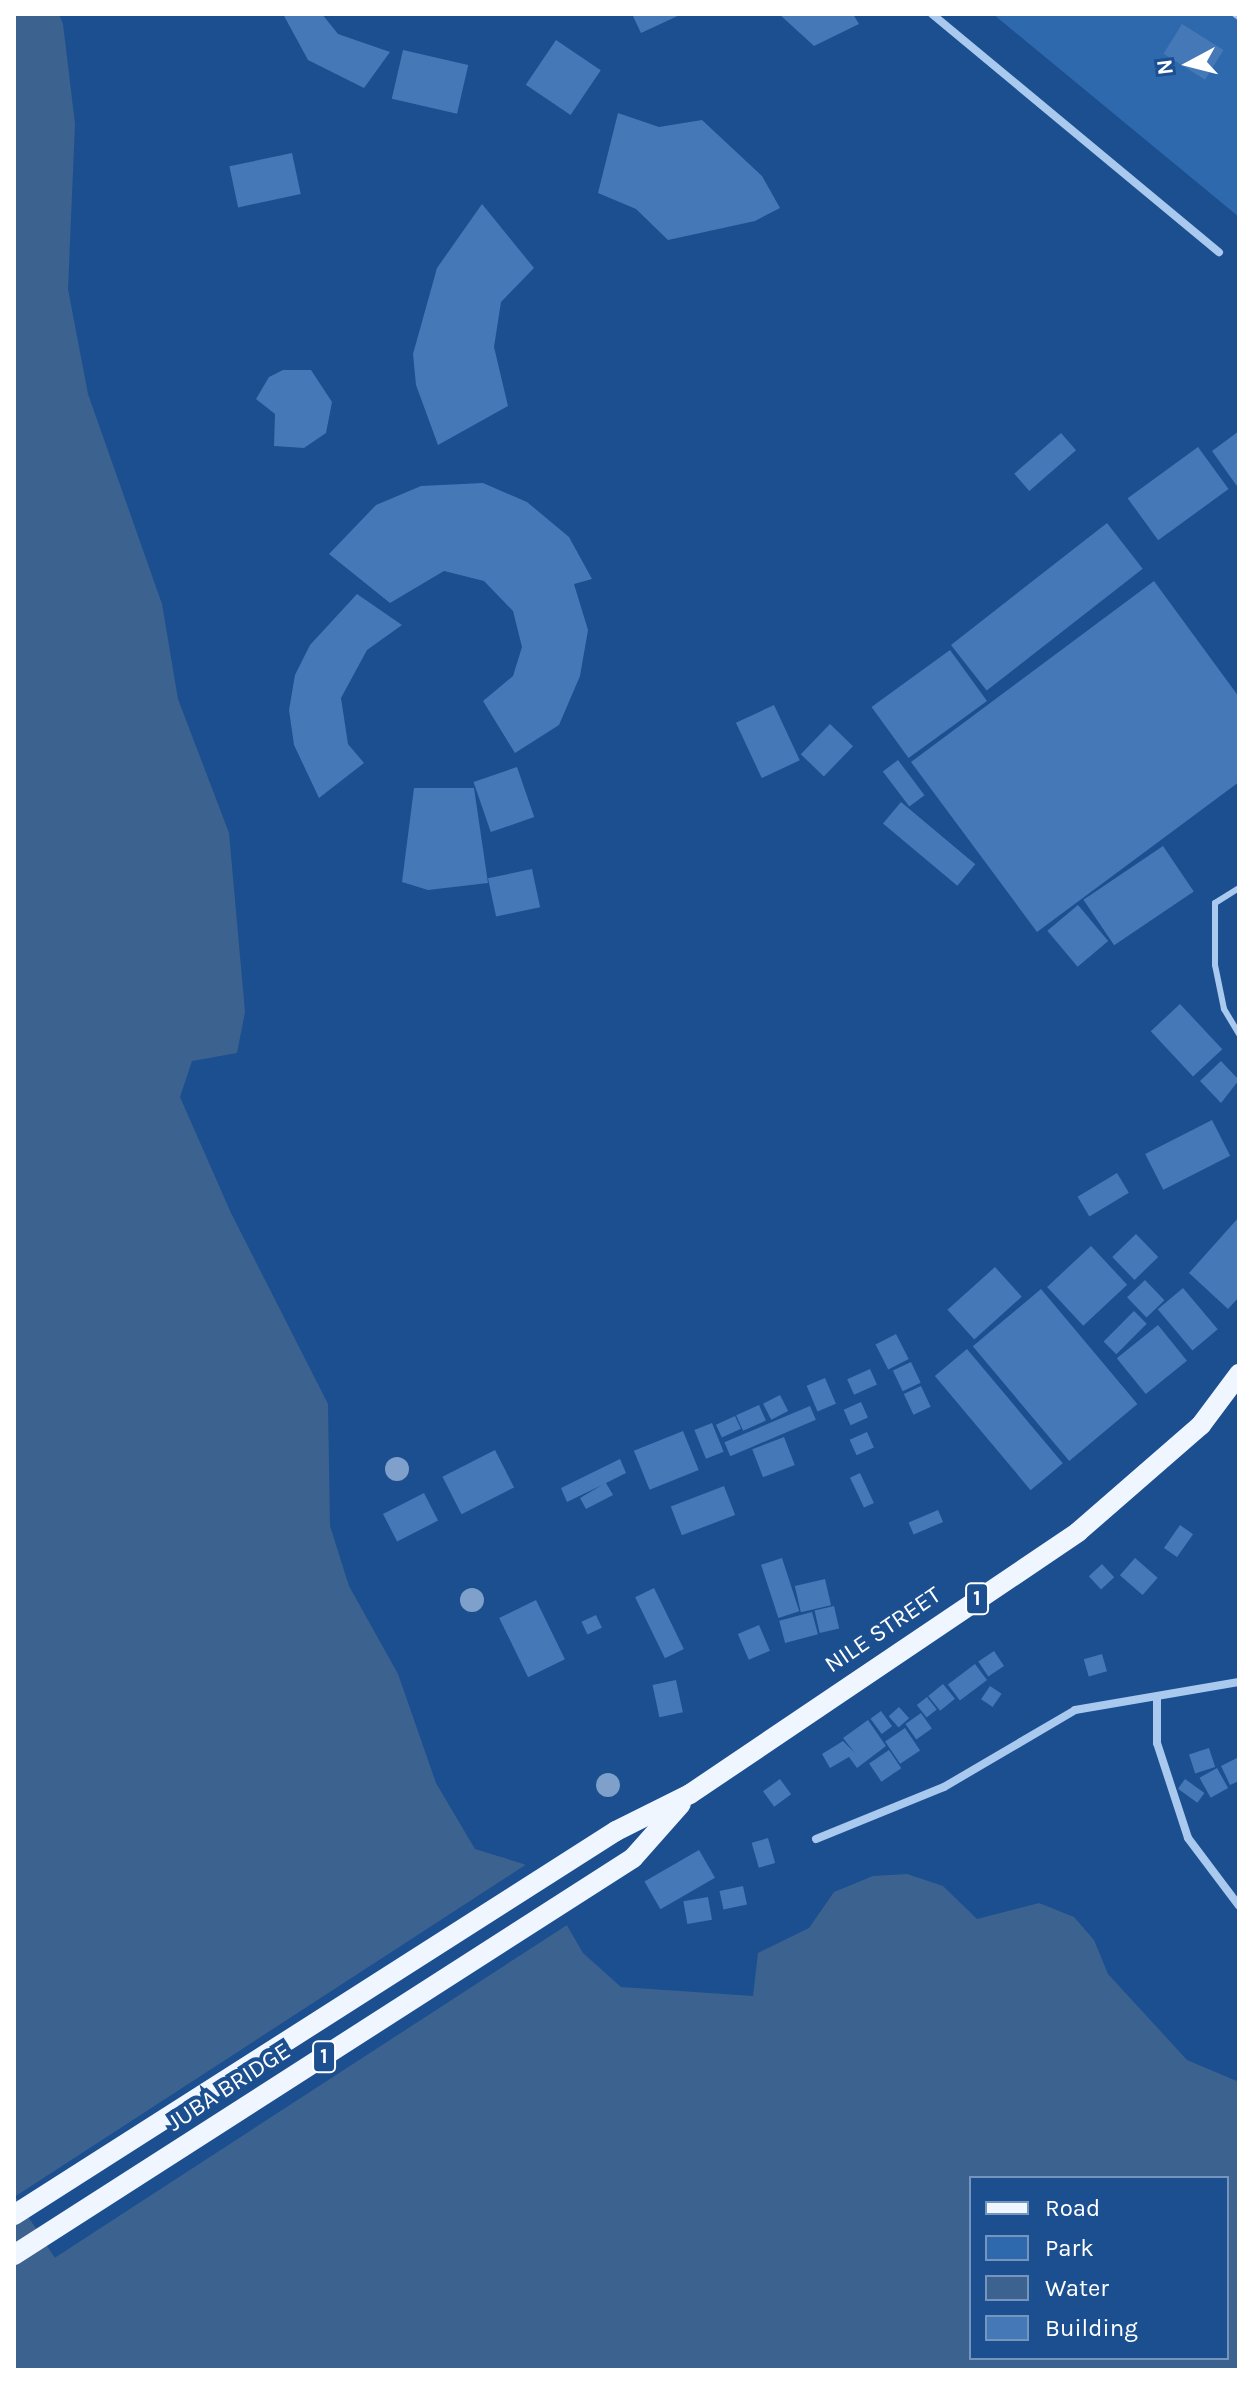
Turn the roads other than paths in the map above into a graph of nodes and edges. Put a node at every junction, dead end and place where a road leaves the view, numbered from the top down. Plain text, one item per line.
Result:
1 (932, 14) edge
2 (1219, 252) dead end
3 (1239, 888) edge
4 (1239, 1034) edge
5 (1239, 1374) edge
6 (1239, 1682) edge
7 (1157, 1698) junction
8 (690, 1794) junction
9 (816, 1839) dead end
10 (1239, 1906) edge
11 (14, 2215) edge
12 (14, 2255) edge

1 - 2 street
3 - 4 lane
5 - 8 main road, NILE STREET / 1
6 - 7 street
7 - 9 street
7 - 10 street
8 - 11 main road, JUBA BRIDGE / 1
8 - 12 main road, JUBA BRIDGE / 1

